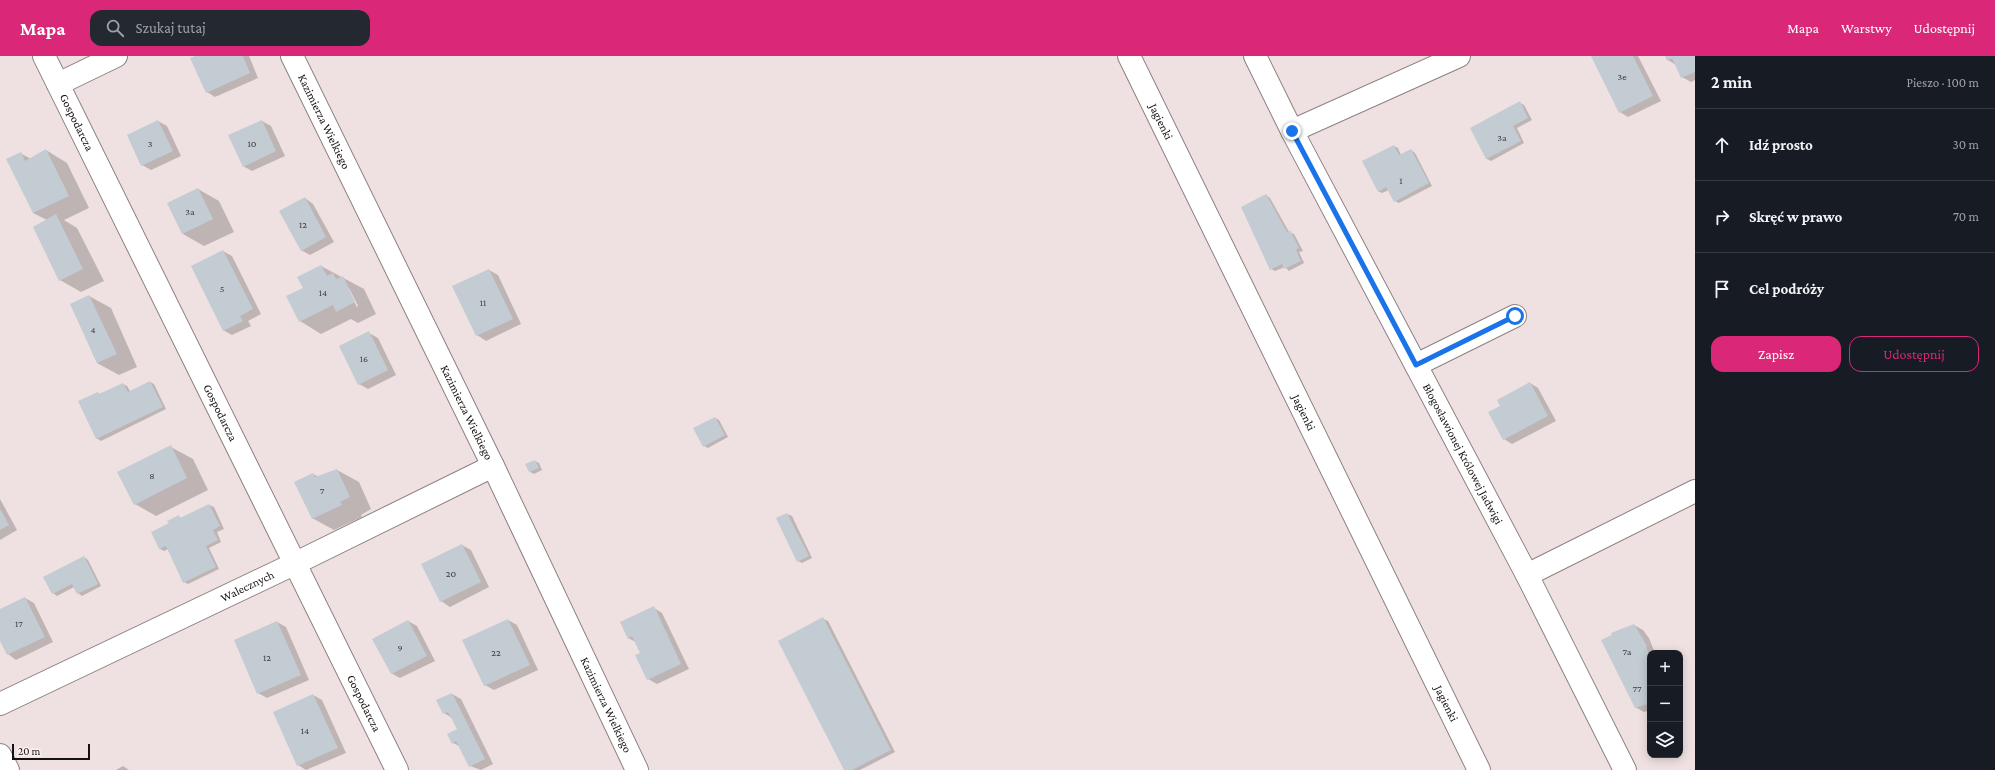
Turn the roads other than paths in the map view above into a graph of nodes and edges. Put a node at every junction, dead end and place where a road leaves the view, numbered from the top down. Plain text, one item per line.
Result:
1 (44, 56) edge
2 (116, 56) edge
3 (292, 56) edge
4 (1129, 56) edge
5 (1255, 56) edge
6 (1459, 56) edge
7 (58, 84) junction
8 (1292, 131) junction
9 (1515, 316) dead end
10 (1416, 365) junction
11 (493, 466) junction
12 (1695, 491) edge
13 (296, 562) junction
14 (1527, 575) junction
15 (0, 704) edge
16 (0, 755) edge
17 (8, 770) edge
18 (397, 770) edge
19 (637, 770) edge
20 (1479, 770) edge
21 (1625, 770) edge

1 - 7 street, Gospodarcza
2 - 7 street
3 - 11 street, Kazimierza Wielkiego
4 - 20 street, Jagienki
5 - 8 street, Błogosławionej Królowej Jadwigi
6 - 8 street
7 - 13 street, Gospodarcza
8 - 10 street, Błogosławionej Królowej Jadwigi
9 - 10 street
10 - 14 street, Błogosławionej Królowej Jadwigi
11 - 13 street, Walecznych
11 - 19 street, Kazimierza Wielkiego
12 - 14 street
13 - 15 street, Walecznych
13 - 18 street, Gospodarcza
14 - 21 street, Błogosławionej Królowej Jadwigi
16 - 17 street

